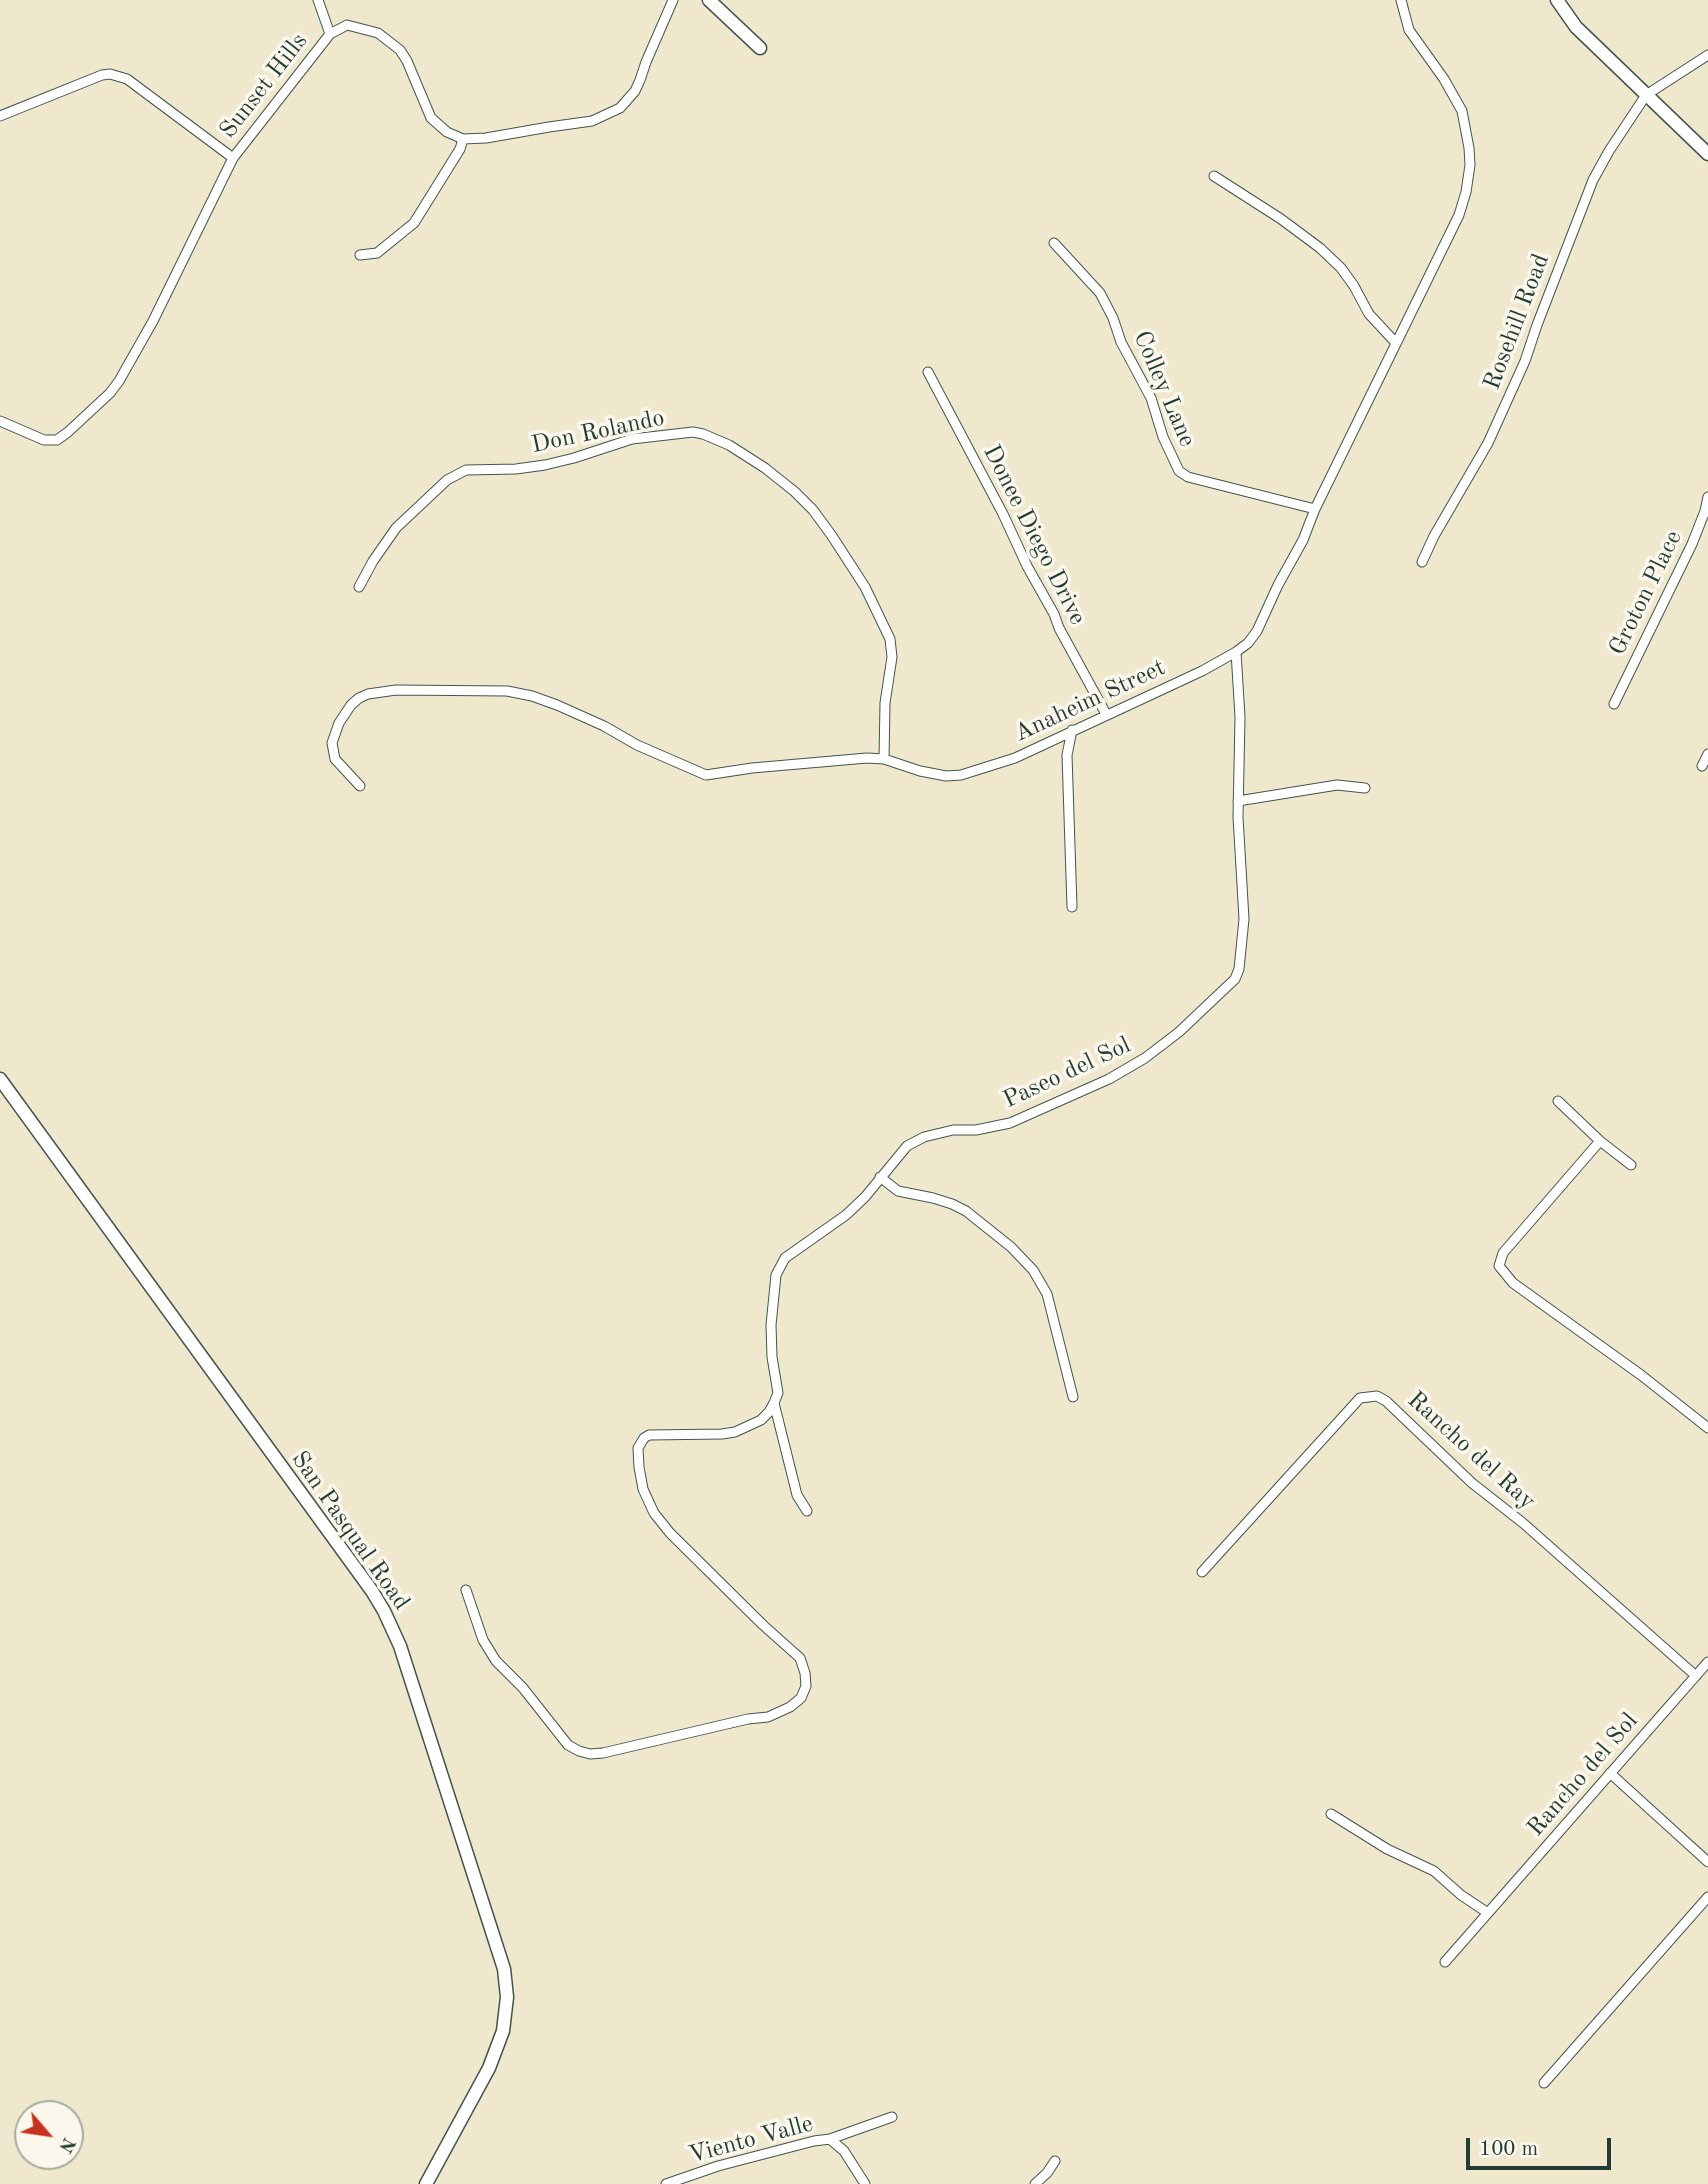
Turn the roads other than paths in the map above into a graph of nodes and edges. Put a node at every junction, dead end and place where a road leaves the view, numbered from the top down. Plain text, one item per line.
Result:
1 (318, 0) edge
2 (673, 0) edge
3 (709, 0) edge
4 (1401, 0) edge
5 (1557, 0) edge
6 (330, 34) junction
7 (760, 48) dead end
8 (1708, 55) edge
9 (1646, 95) junction
10 (0, 116) edge
11 (463, 139) junction
12 (1708, 154) edge
13 (233, 158) junction
14 (1214, 176) dead end
15 (1054, 243) dead end
16 (359, 255) dead end
17 (1396, 343) junction
18 (928, 372) dead end
19 (0, 421) edge
20 (1708, 498) edge
21 (1315, 509) junction
22 (1422, 562) dead end
23 (359, 587) dead end
24 (1236, 652) junction
25 (1614, 704) dead end
26 (1106, 714) junction
27 (1072, 730) junction
28 (1708, 754) edge
29 (884, 760) junction
30 (1702, 766) dead end
31 (360, 786) dead end
32 (1365, 788) dead end
33 (1238, 801) junction
34 (1072, 907) dead end
35 (0, 1079) edge
36 (1558, 1101) dead end
37 (1600, 1141) junction
38 (1631, 1165) dead end
39 (880, 1177) junction
40 (1073, 1397) dead end
41 (774, 1403) junction
42 (1708, 1428) edge
43 (807, 1511) dead end
44 (1202, 1572) dead end
45 (466, 1590) dead end
46 (1708, 1662) edge
47 (1696, 1676) junction
48 (1610, 1773) junction
49 (1331, 1814) dead end
50 (1708, 1862) edge
51 (1708, 1897) edge
52 (1488, 1913) junction
53 (1445, 1962) dead end
54 (1544, 2082) dead end
55 (892, 2117) dead end
56 (830, 2139) junction
57 (1055, 2161) dead end
58 (857, 2170) junction
59 (426, 2184) edge
60 (666, 2184) edge
61 (865, 2184) edge
62 (874, 2184) edge
63 (1035, 2184) edge

1 - 6 street
2 - 11 street
3 - 7 main road
4 - 17 street, Anaheim Street
5 - 9 main road
6 - 11 street, Sunset Hills
6 - 13 street, Sunset Hills
8 - 9 street
9 - 12 main road
9 - 22 street, Rosehill Road
10 - 13 street
11 - 16 street
13 - 19 street, Sunset Hills
14 - 17 street
15 - 21 street, Colley Lane
17 - 21 street, Anaheim Street
18 - 26 street, Donee Diego Drive
20 - 25 street, Groton Place
21 - 24 street, Anaheim Street
23 - 29 street, Don Rolando
24 - 26 street, Anaheim Street
24 - 33 street, Paseo del Sol
26 - 27 street, Anaheim Street
27 - 29 street, Anaheim Street
27 - 34 street
28 - 30 street
29 - 31 street, Anaheim Street
32 - 33 street
33 - 39 street, Paseo del Sol
35 - 59 main road, San Pasqual Road
36 - 37 street
37 - 38 street
37 - 42 street
39 - 40 street
39 - 41 street, Paseo del Sol
41 - 43 street, Paseo del Sol
41 - 45 street
44 - 47 street, Rancho del Ray
46 - 47 street, Rancho del Sol
47 - 48 street, Rancho del Sol
48 - 50 street
48 - 52 street, Rancho del Sol
49 - 52 street
51 - 54 street
52 - 53 street, Rancho del Sol
55 - 56 street
56 - 58 street, Viento Valle
56 - 60 street, Viento Valle
57 - 63 street
58 - 61 street, Viento Valle
58 - 62 street

